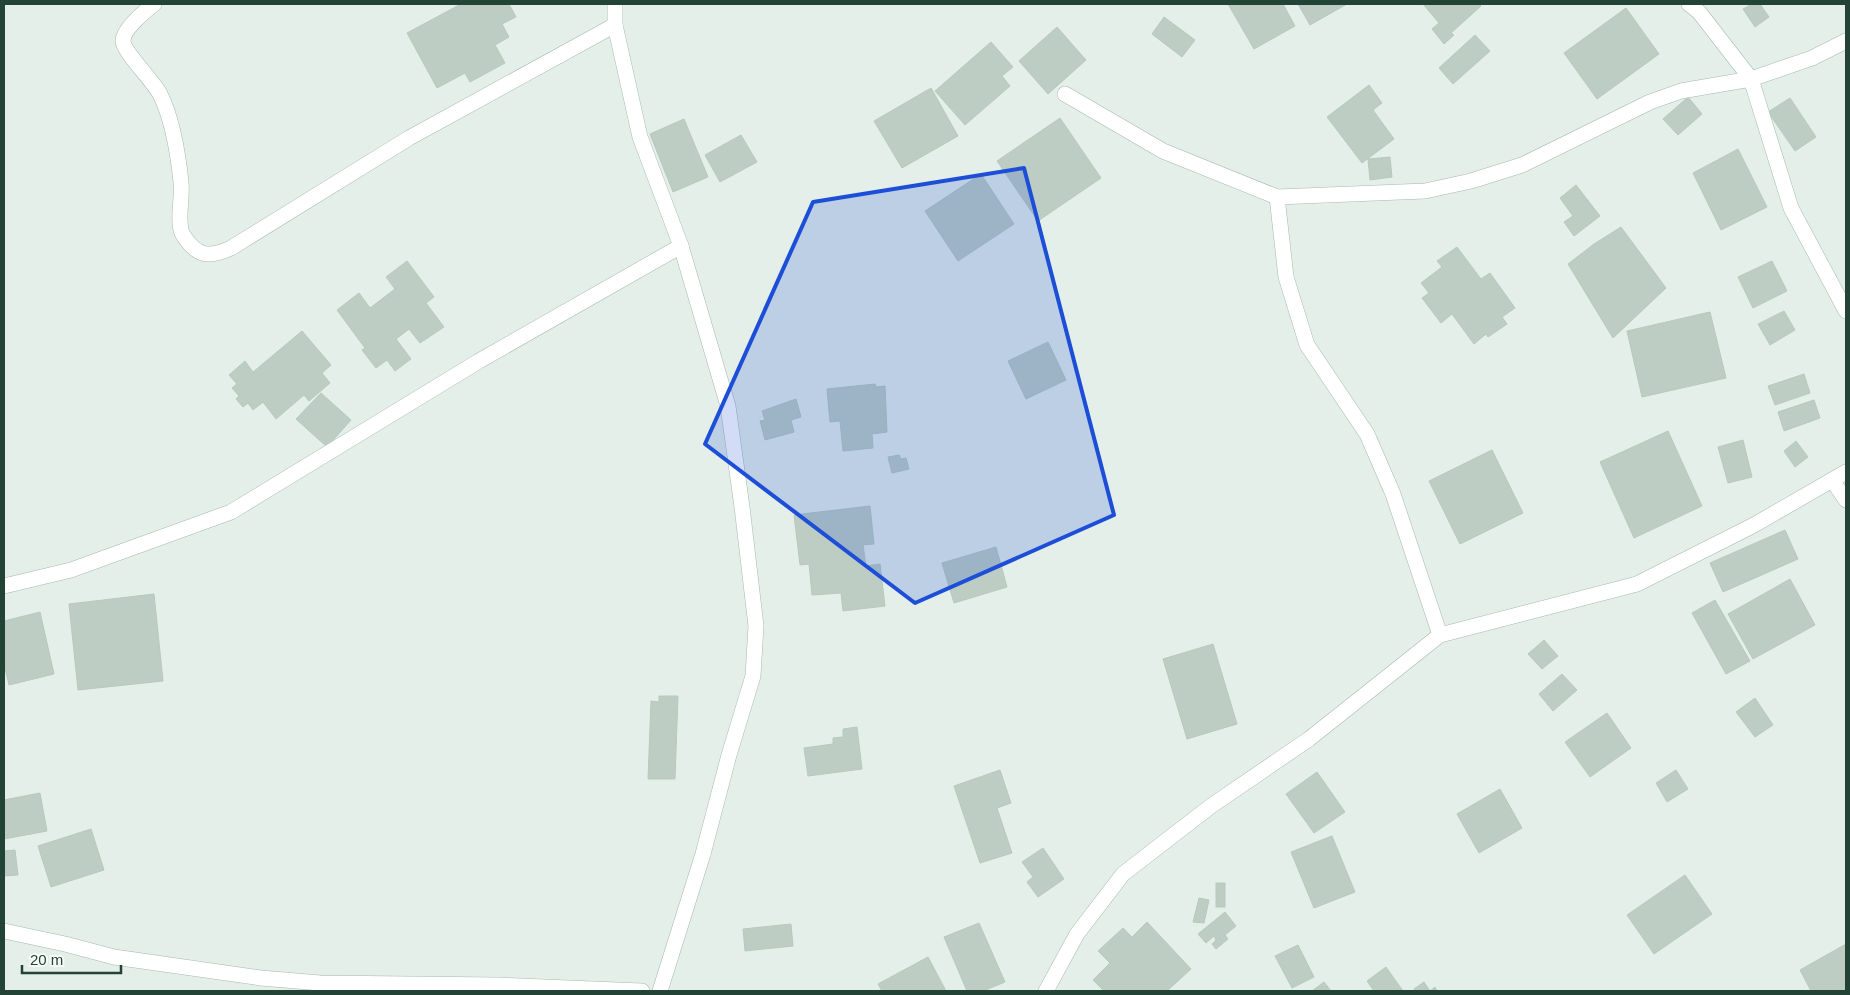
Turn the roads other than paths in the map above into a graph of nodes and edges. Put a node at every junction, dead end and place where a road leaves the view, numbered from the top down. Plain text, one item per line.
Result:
1 (154, 4) edge
2 (615, 4) edge
3 (1689, 4) edge
4 (615, 25) junction
5 (1846, 41) edge
6 (1751, 79) junction
7 (1065, 94) dead end
8 (1277, 197) junction
9 (681, 246) junction
10 (1846, 311) edge
11 (1846, 472) edge
12 (1832, 480) junction
13 (1846, 500) edge
14 (4, 586) edge
15 (1440, 635) junction
16 (4, 931) edge
17 (642, 991) edge
18 (660, 991) edge
19 (1046, 991) edge

1 - 4 street
2 - 4 street
3 - 6 street
4 - 9 street
5 - 6 street
6 - 8 street
6 - 10 street
7 - 8 street
8 - 15 street
9 - 14 street
9 - 18 street
11 - 12 street
12 - 13 street
12 - 15 street
15 - 19 street
16 - 17 street

